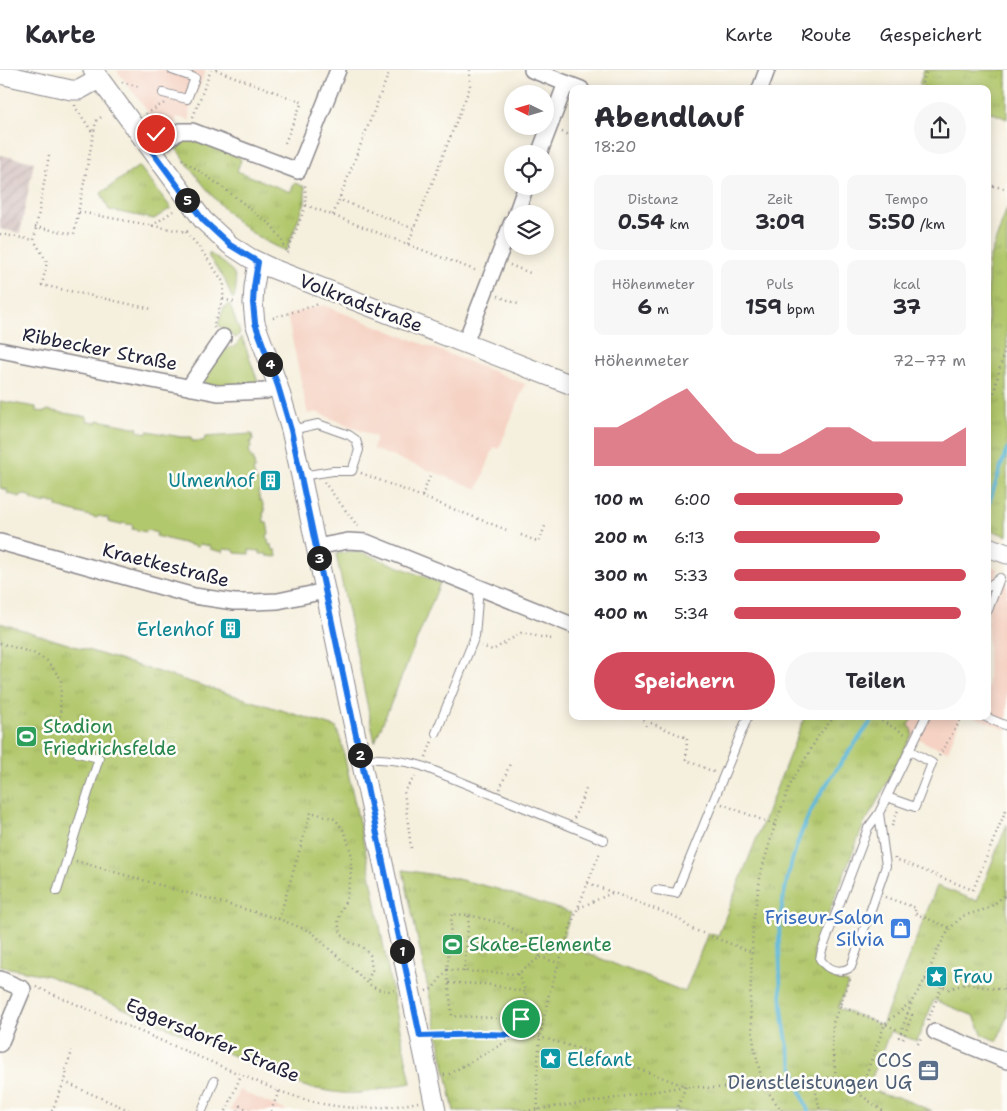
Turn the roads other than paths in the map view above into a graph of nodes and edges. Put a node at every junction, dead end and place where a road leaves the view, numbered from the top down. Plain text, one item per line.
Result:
1 (53, 70) edge
2 (172, 70) edge
3 (338, 70) edge
4 (532, 70) edge
5 (767, 70) edge
6 (0, 74) edge
7 (103, 76) edge
8 (37, 81) junction
9 (566, 83) junction
10 (571, 85) edge
11 (761, 85) edge
12 (166, 94) road end
13 (542, 145) edge
14 (152, 151) junction
15 (504, 243) edge
16 (258, 262) junction
17 (218, 332) road end
18 (465, 343) junction
19 (0, 350) edge
20 (569, 384) edge
21 (278, 386) junction
22 (192, 388) junction
23 (291, 430) junction
24 (301, 476) junction
25 (0, 542) edge
26 (316, 547) junction
27 (991, 548) edge
28 (1007, 554) edge
29 (991, 585) edge
30 (479, 588) junction
31 (325, 591) junction
32 (991, 602) edge
33 (569, 624) edge
34 (991, 719) edge
35 (746, 720) edge
36 (924, 720) edge
37 (1007, 726) edge
38 (436, 733) road end
39 (909, 750) junction
40 (78, 753) road end
41 (360, 758) junction
42 (887, 797) junction
43 (879, 812) junction
44 (604, 840) dead end
45 (656, 890) dead end
46 (57, 891) dead end
47 (0, 979) edge
48 (935, 1032) dead end
49 (0, 1044) edge
50 (1007, 1061) edge
51 (214, 1081) dead end
52 (202, 1111) edge
53 (436, 1111) edge

1 - 8 street
2 - 12 lane
3 - 14 street
4 - 9 street
5 - 11 street
6 - 8 street
7 - 8 street
7 - 14 street, Volkradstraße
9 - 10 street
9 - 13 street
14 - 16 street, Volkradstraße
15 - 18 street
16 - 18 street, Volkradstraße
16 - 21 street
17 - 22 street, Ribbecker Straße
18 - 20 street, Volkradstraße
19 - 22 street, Ribbecker Straße
21 - 22 street, Ribbecker Straße
21 - 23 street
23 - 24 street
23 - 24 lane
24 - 26 street
25 - 31 street, Kraetkestraße
26 - 30 street
26 - 31 street
27 - 28 street
29 - 32 lane
30 - 33 street
30 - 38 lane
31 - 41 street
34 - 37 lane
35 - 45 lane
36 - 39 lane
39 - 42 lane
39 - 42 lane
40 - 46 lane
41 - 44 lane
41 - 53 street
42 - 43 lane
43 - 43 lane
47 - 49 street
48 - 50 street
51 - 52 lane

